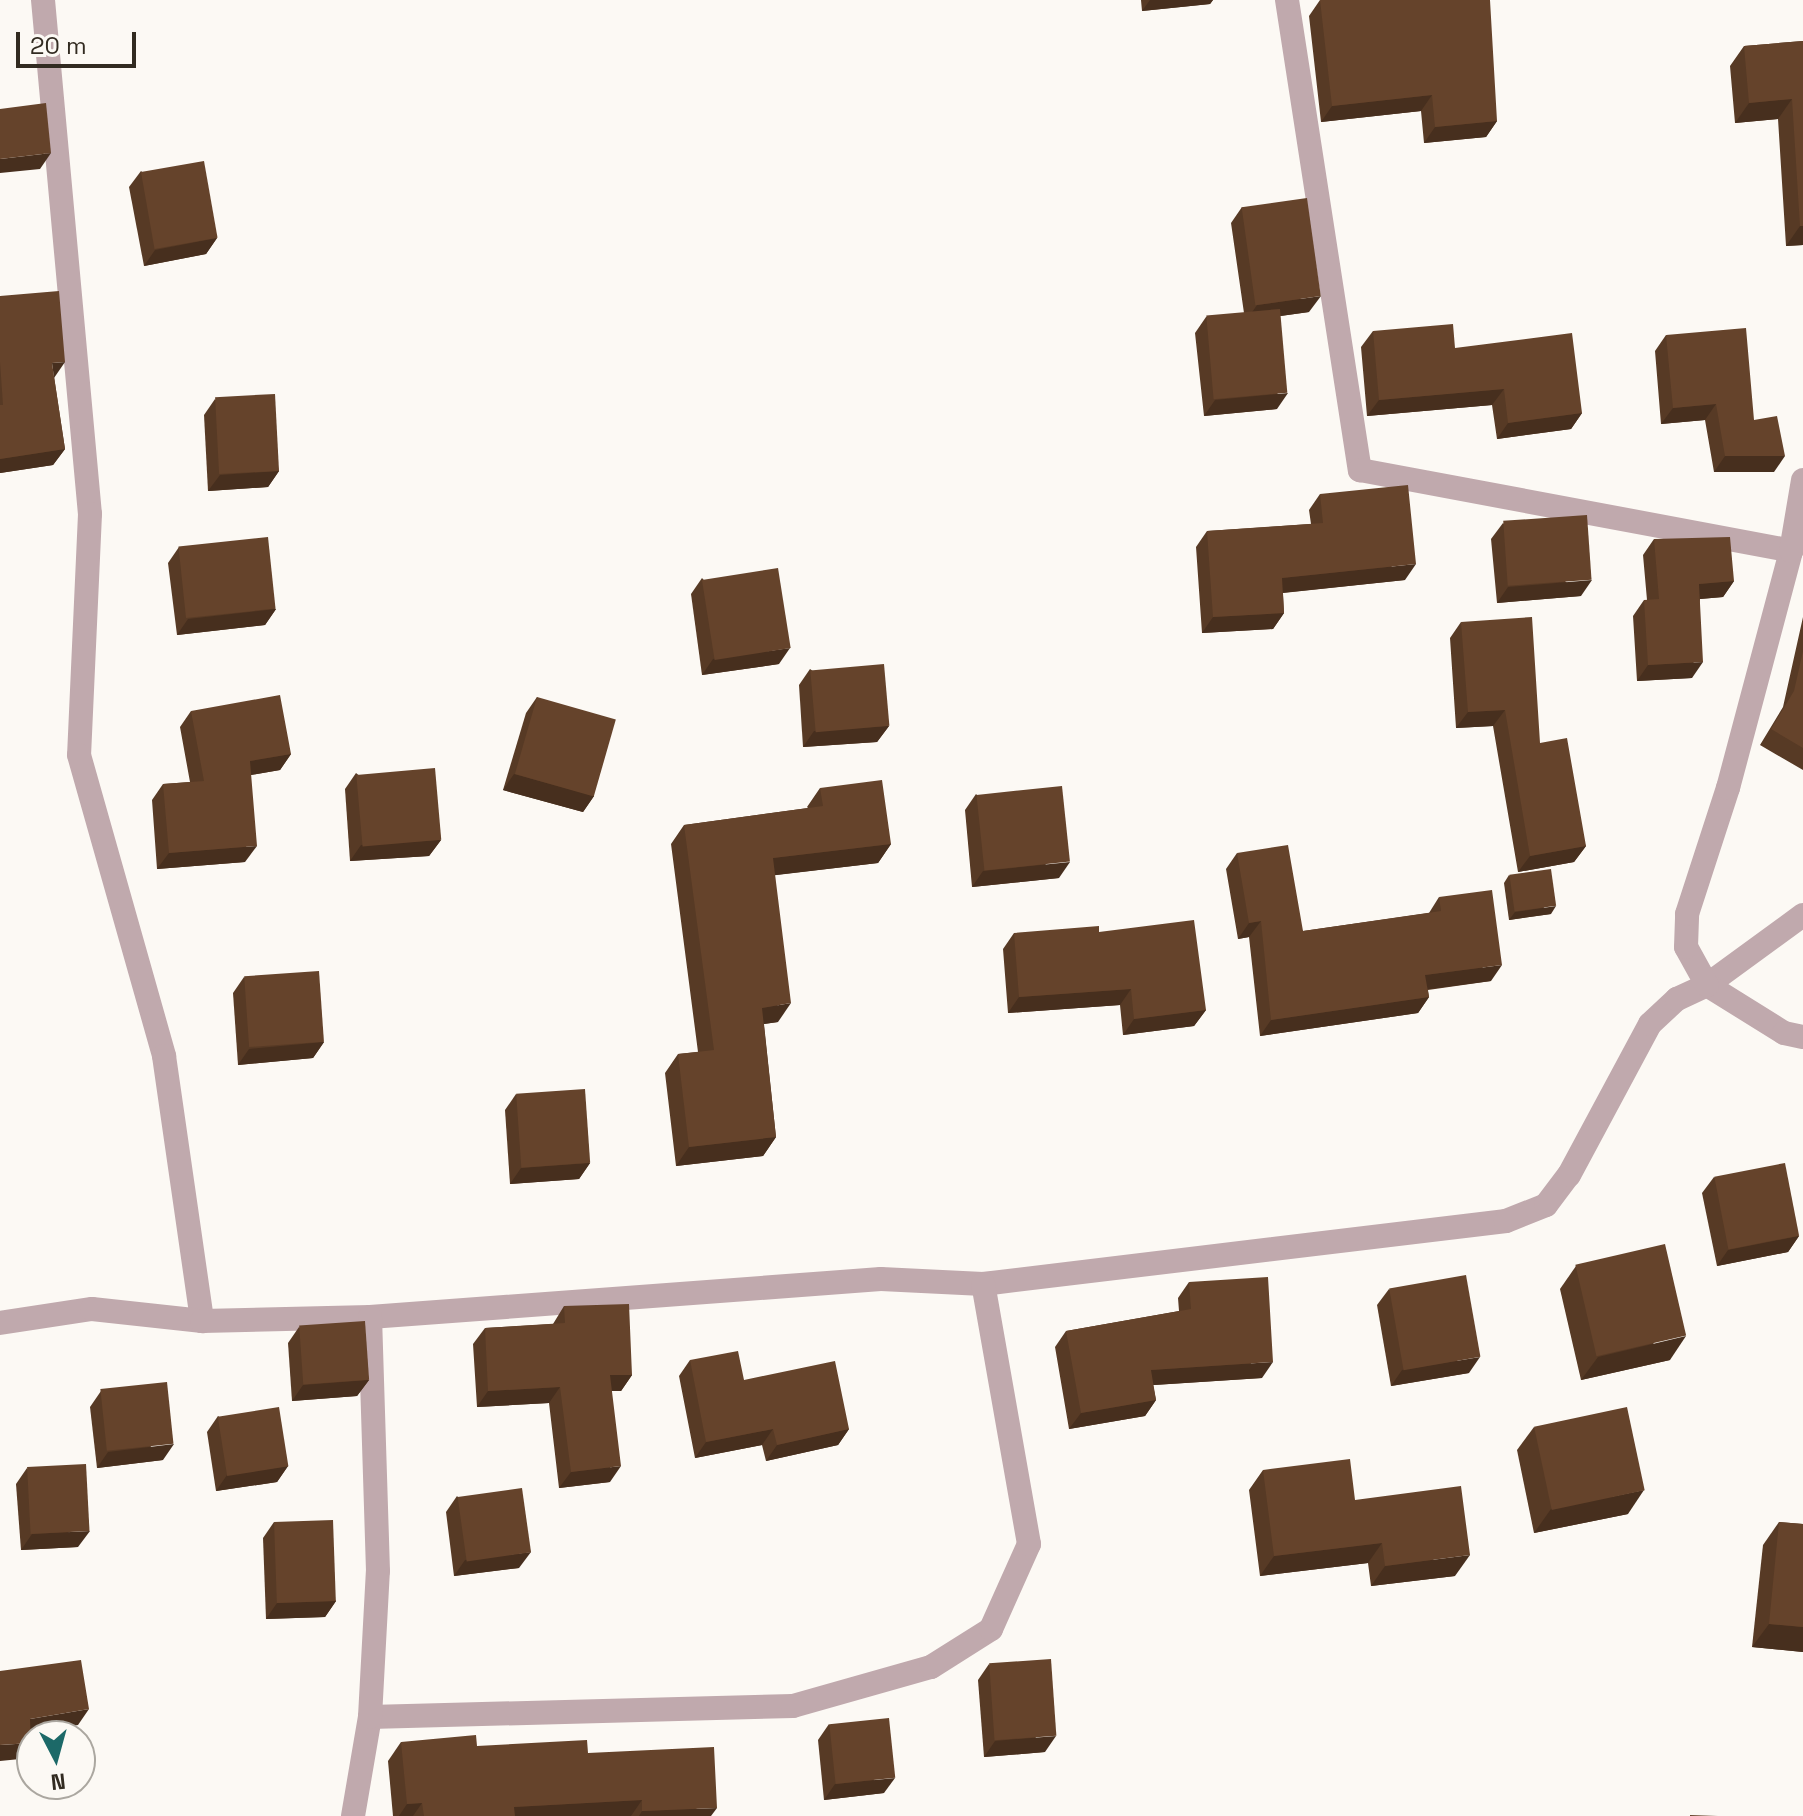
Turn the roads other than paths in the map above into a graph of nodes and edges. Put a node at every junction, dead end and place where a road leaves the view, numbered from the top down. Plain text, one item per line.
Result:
1 (43, 0) edge
2 (1287, 0) edge
3 (1803, 480) edge
4 (1791, 551) junction
5 (1803, 915) edge
6 (1707, 985) junction
7 (1803, 1037) edge
8 (983, 1284) junction
9 (370, 1317) junction
10 (202, 1321) junction
11 (0, 1323) edge
12 (370, 1717) junction
13 (353, 1816) edge

1 - 10 street
2 - 4 street
3 - 4 street
4 - 6 street
5 - 6 street
6 - 7 street
6 - 8 street
8 - 9 street
8 - 12 street
9 - 10 street
9 - 12 street
10 - 11 street
12 - 13 street

